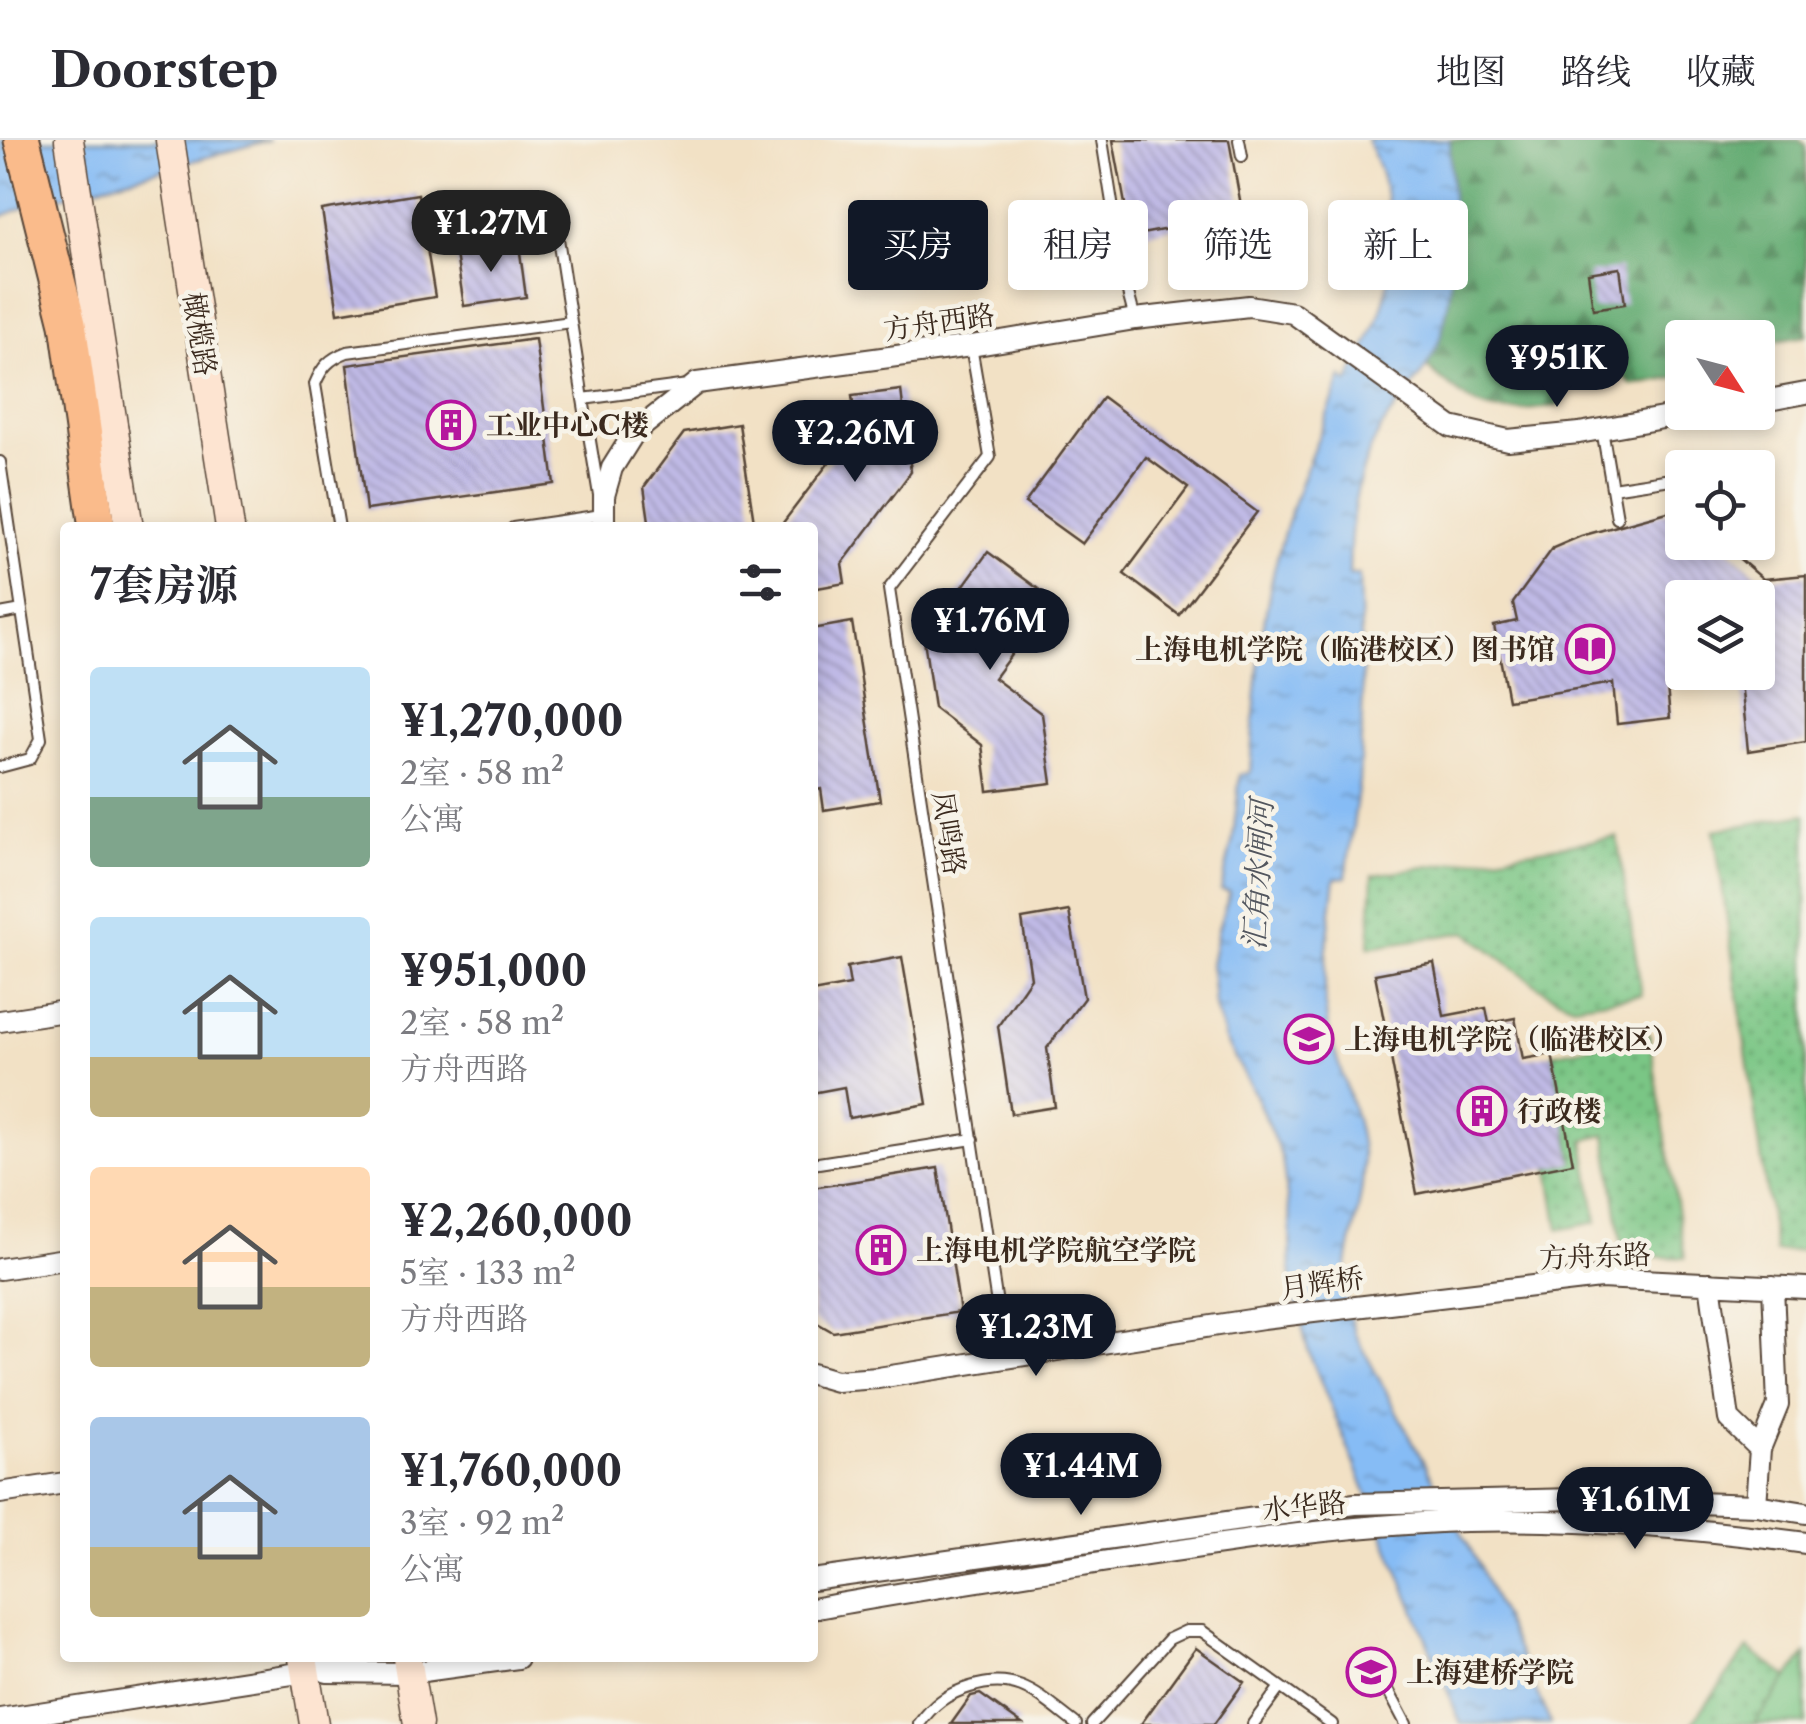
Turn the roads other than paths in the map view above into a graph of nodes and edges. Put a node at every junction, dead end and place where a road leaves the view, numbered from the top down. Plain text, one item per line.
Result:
1 (22, 140) edge
2 (69, 140) edge
3 (170, 140) edge
4 (1102, 140) edge
5 (1239, 140) edge
6 (1242, 156) dead end
7 (446, 234) dead end
8 (1135, 320) junction
9 (571, 322) junction
10 (971, 346) junction
11 (697, 384) junction
12 (1806, 393) edge
13 (583, 399) junction
14 (1775, 399) edge
15 (1665, 418) edge
16 (1602, 429) junction
17 (0, 462) edge
18 (1665, 480) edge
19 (1612, 488) junction
20 (4, 508) edge
21 (1617, 518) dead end
22 (603, 521) edge
23 (96, 522) edge
24 (129, 522) edge
25 (229, 522) edge
26 (338, 522) edge
27 (14, 558) junction
28 (0, 560) edge
29 (22, 610) junction
30 (0, 614) edge
31 (0, 767) edge
32 (60, 1012) edge
33 (0, 1021) edge
34 (972, 1139) junction
35 (818, 1163) edge
36 (60, 1260) edge
37 (0, 1269) edge
38 (1710, 1283) junction
39 (1773, 1286) junction
40 (1806, 1288) edge
41 (1387, 1302) joint
42 (1006, 1358) junction
43 (818, 1376) edge
44 (1760, 1449) junction
45 (60, 1485) edge
46 (0, 1493) edge
47 (1756, 1505) junction
48 (1806, 1514) edge
49 (1806, 1544) edge
50 (818, 1579) edge
51 (818, 1607) edge
52 (455, 1662) edge
53 (304, 1664) edge
54 (408, 1665) edge
55 (1386, 1686) dead end
56 (1280, 1687) junction
57 (8, 1720) edge
58 (314, 1724) edge
59 (418, 1724) edge
60 (920, 1724) edge
61 (1076, 1724) edge
62 (1092, 1724) edge
63 (1253, 1724) edge
64 (1332, 1724) edge
65 (1406, 1724) edge

1 - 23 highway
2 - 24 main road
3 - 25 main road, 橄榄路
4 - 8 lane
5 - 6 lane
7 - 9 lane
8 - 10 street, 方舟西路
8 - 16 street, 方舟西路
9 - 13 lane
9 - 26 lane
10 - 11 street, 方舟西路
10 - 34 lane, 凤鸣路
11 - 13 lane
11 - 22 street, 方舟西路
12 - 14 street
13 - 22 lane
15 - 16 street
16 - 19 lane
17 - 20 lane
18 - 19 lane
19 - 21 lane
20 - 27 lane
27 - 28 lane
27 - 29 lane
29 - 30 lane
29 - 31 lane
32 - 33 street
34 - 35 lane
34 - 42 lane, 凤鸣路
36 - 37 street
38 - 39 street, 方舟东路
38 - 41 street, 方舟东路
38 - 44 street
39 - 40 street, 方舟东路
39 - 44 street
41 - 42 street, 月辉桥
42 - 43 street
44 - 47 street
45 - 46 street
47 - 48 street, 水华路
47 - 50 street, 水华路
49 - 51 street, 水华路
52 - 54 street
53 - 54 street
53 - 57 street
53 - 58 main road
54 - 59 main road
55 - 65 lane
56 - 62 lane
56 - 63 lane
56 - 64 lane
60 - 61 lane

